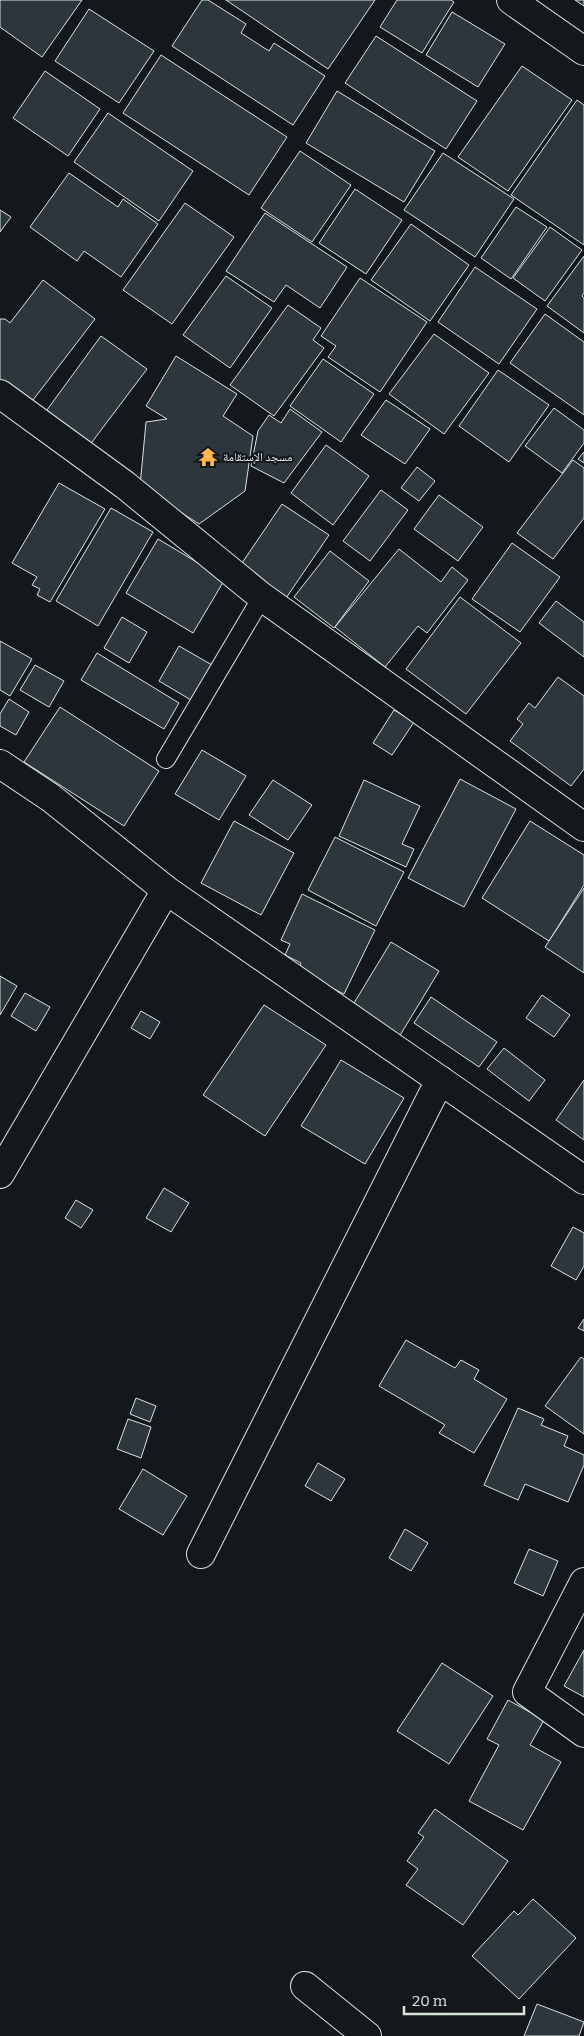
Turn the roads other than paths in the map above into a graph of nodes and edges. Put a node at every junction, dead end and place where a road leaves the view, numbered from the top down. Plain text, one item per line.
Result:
1 (511, 0) edge
2 (584, 51) edge
3 (0, 394) edge
4 (262, 597) junction
5 (166, 759) dead end
6 (0, 764) edge
7 (584, 827) edge
8 (166, 890) junction
9 (440, 1080) junction
10 (0, 1174) edge
11 (584, 1180) edge
12 (200, 1554) dead end
13 (584, 1582) edge
14 (584, 1733) edge
15 (305, 1986) dead end
16 (367, 2036) edge

1 - 2 street
3 - 4 street
4 - 5 lane
4 - 7 street
6 - 8 street
8 - 9 street
8 - 10 street
9 - 11 street
9 - 12 street
13 - 14 street
15 - 16 street

